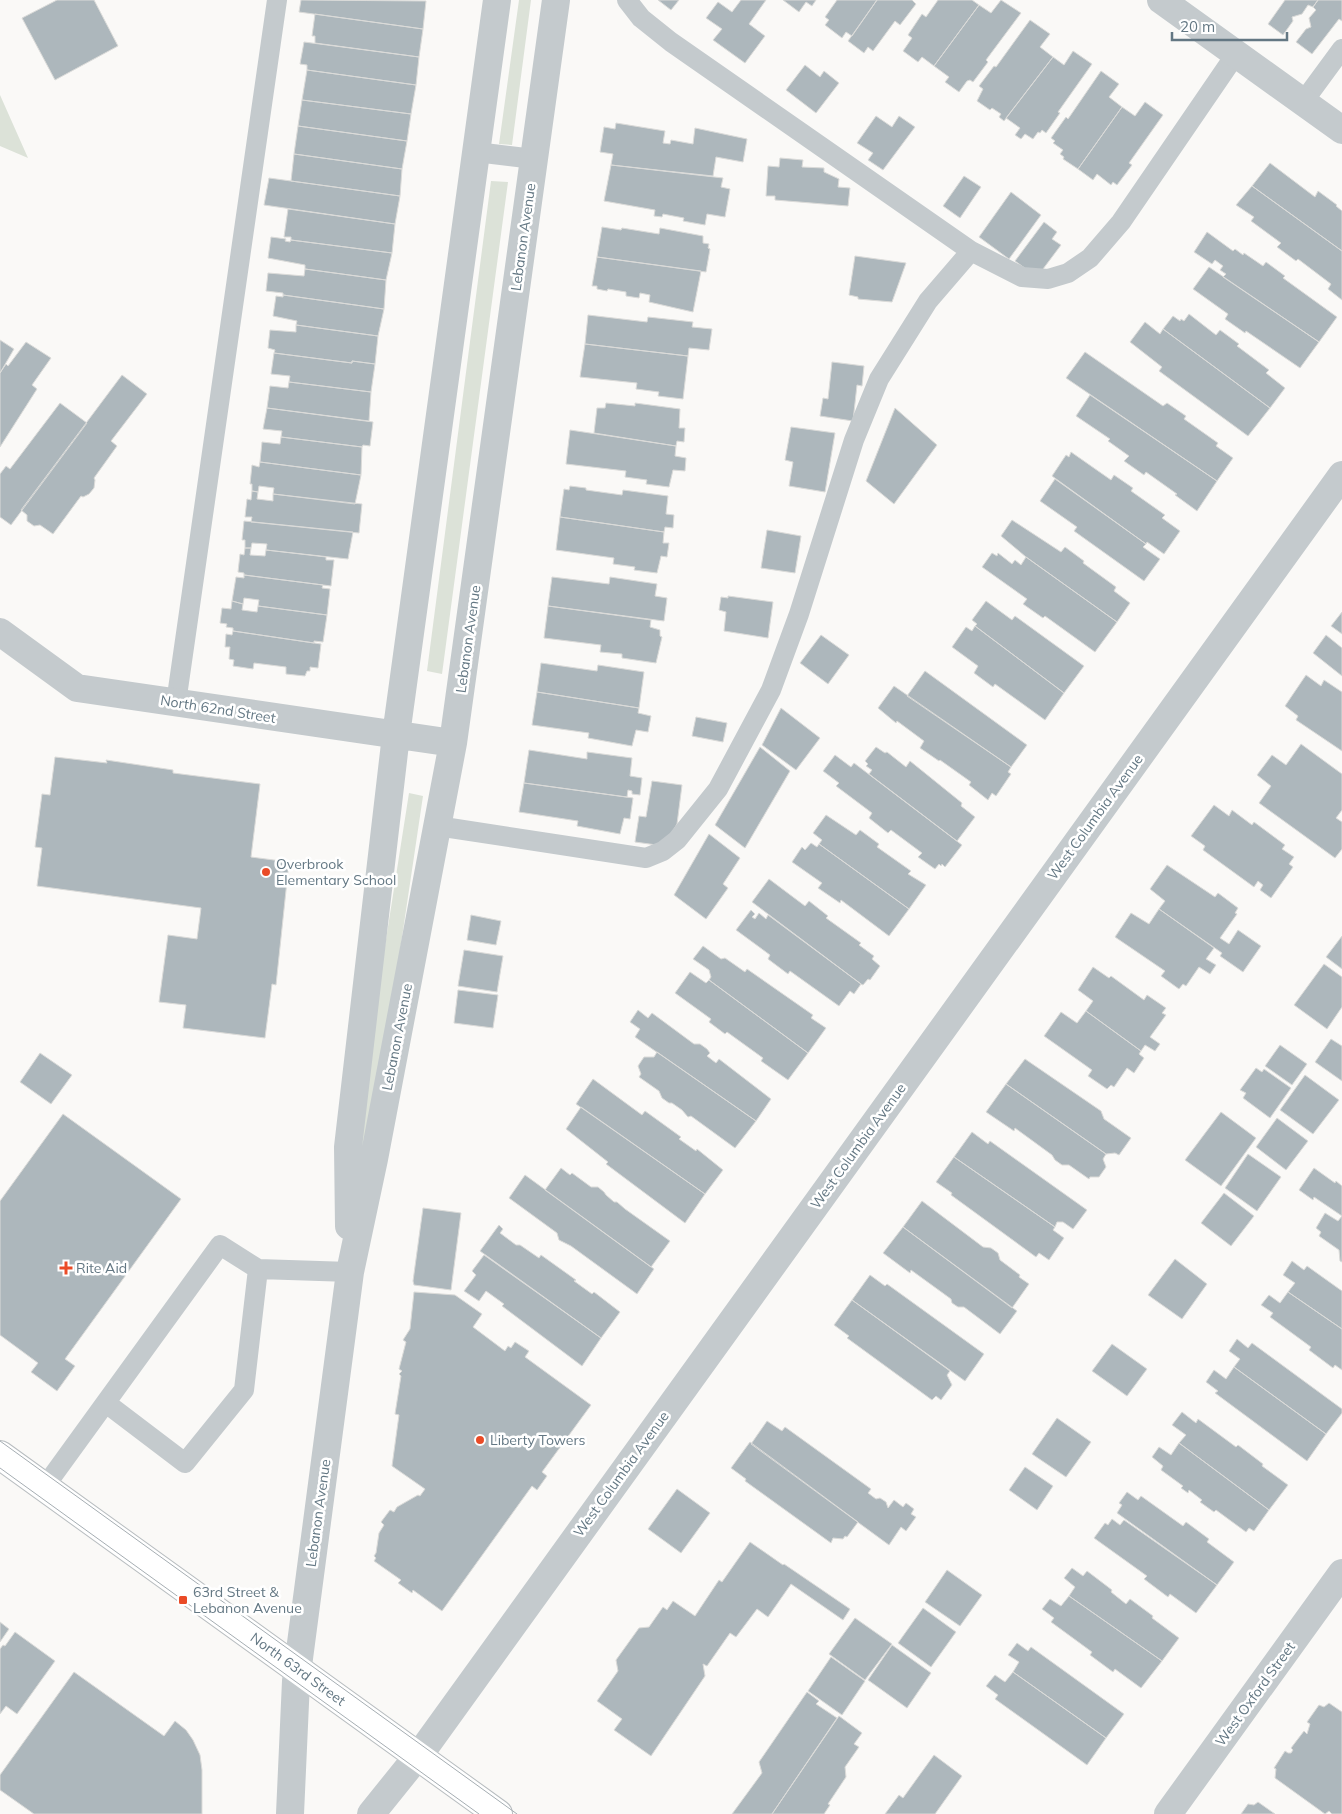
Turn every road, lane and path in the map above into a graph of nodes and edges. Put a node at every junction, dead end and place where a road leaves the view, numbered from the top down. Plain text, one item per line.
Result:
1 (277, 0) edge
2 (497, 0) edge
3 (556, 0) edge
4 (627, 0) edge
5 (1161, 0) edge
6 (1342, 49) edge
7 (1236, 54) junction
8 (1303, 102) junction
9 (1342, 130) edge
10 (476, 152) junction
11 (534, 160) junction
12 (971, 251) junction
13 (1342, 475) edge
14 (0, 632) edge
15 (176, 703) junction
16 (396, 735) junction
17 (453, 743) junction
18 (438, 826) junction
19 (258, 1269) junction
20 (350, 1272) junction
21 (106, 1403) junction
22 (0, 1455) edge
23 (45, 1487) junction
24 (1342, 1573) edge
25 (298, 1669) junction
26 (418, 1756) junction
27 (290, 1814) edge
28 (371, 1814) edge
29 (498, 1814) edge
30 (1168, 1814) edge

1 - 15 lane
2 - 10 street, Lebanon Avenue
3 - 11 street, Lebanon Avenue
4 - 12 lane
5 - 7 street
6 - 8 lane
7 - 8 street
7 - 12 lane
8 - 9 street
10 - 11 lane
10 - 16 street, Lebanon Avenue
11 - 17 street, Lebanon Avenue
12 - 18 lane
13 - 26 street, West Columbia Avenue
14 - 15 street, North 62nd Street
15 - 16 street, North 62nd Street
16 - 17 street, North 62nd Street
16 - 20 street, Lebanon Avenue
17 - 18 street, Lebanon Avenue
18 - 20 street, Lebanon Avenue
19 - 20 lane
19 - 21 lane
19 - 21 lane
20 - 25 street, Lebanon Avenue
21 - 23 lane
22 - 23 main road, North 63rd Street
23 - 25 main road, North 63rd Street
24 - 30 street, West Oxford Street
25 - 26 main road, North 63rd Street
25 - 27 street, Lebanon Avenue
26 - 28 street, West Columbia Avenue
26 - 29 main road, North 63rd Street

